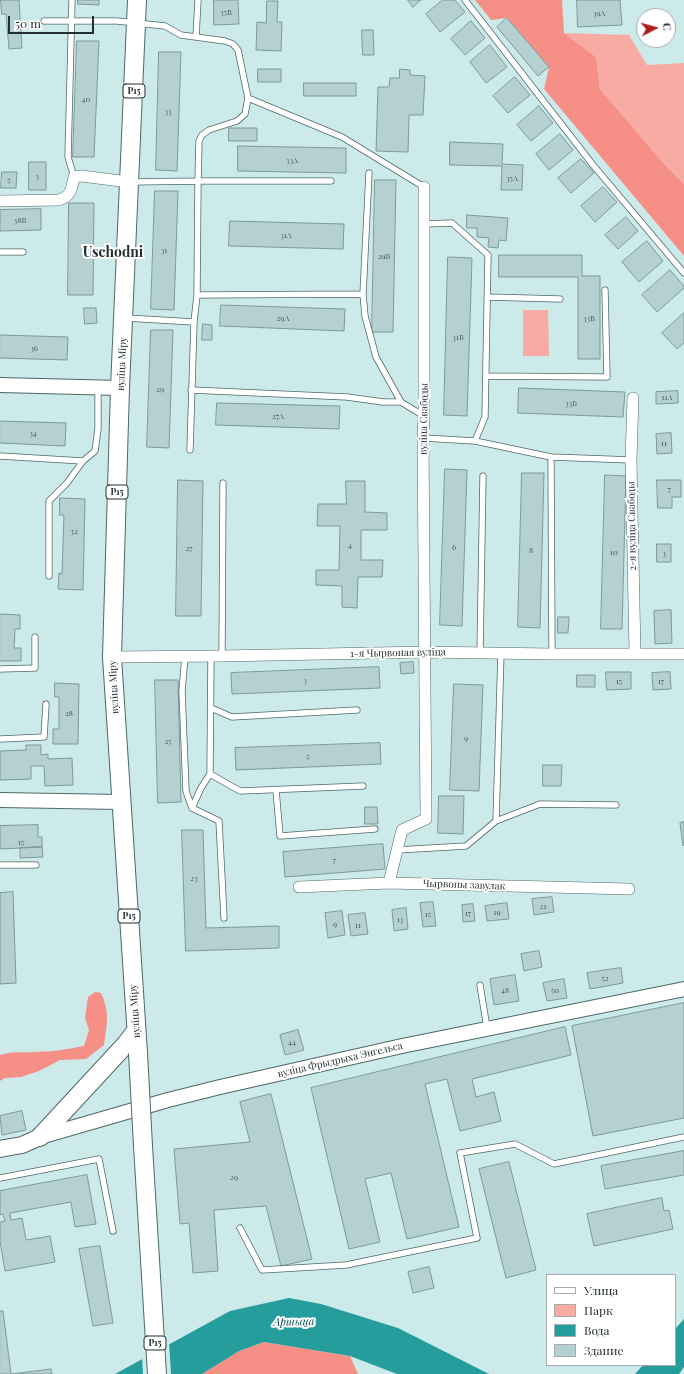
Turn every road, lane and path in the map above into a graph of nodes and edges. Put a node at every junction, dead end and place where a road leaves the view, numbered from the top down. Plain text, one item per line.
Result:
1 (72, 0) edge
2 (137, 0) edge
3 (198, 0) edge
4 (465, 0) edge
5 (44, 21) dead end
6 (71, 21) junction
7 (137, 24) junction
8 (196, 37) junction
9 (248, 98) junction
10 (369, 173) dead end
11 (74, 177) junction
12 (330, 181) dead end
13 (129, 182) junction
14 (198, 182) junction
15 (424, 187) joint
16 (0, 201) edge
17 (423, 224) junction
18 (0, 252) edge
19 (23, 252) dead end
20 (684, 273) edge
21 (605, 290) dead end
22 (364, 294) junction
23 (197, 295) junction
24 (487, 297) junction
25 (560, 299) dead end
26 (124, 318) junction
27 (194, 322) junction
28 (486, 376) junction
29 (0, 385) edge
30 (98, 388) junction
31 (120, 388) junction
32 (191, 390) junction
33 (633, 398) dead end
34 (401, 402) junction
35 (424, 416) junction
36 (423, 438) junction
37 (475, 441) junction
38 (190, 450) dead end
39 (0, 456) edge
40 (551, 457) junction
41 (631, 460) junction
42 (83, 461) junction
43 (483, 476) dead end
44 (223, 483) dead end
45 (49, 576) dead end
46 (35, 637) dead end
47 (424, 652) junction
48 (480, 652) junction
49 (501, 653) junction
50 (635, 653) junction
51 (552, 654) junction
52 (684, 654) edge
53 (185, 656) junction
54 (217, 656) junction
55 (112, 657) junction
56 (0, 669) edge
57 (46, 704) dead end
58 (212, 708) junction
59 (357, 710) dead end
60 (0, 739) edge
61 (210, 774) junction
62 (363, 786) dead end
63 (276, 790) junction
64 (0, 800) edge
65 (121, 802) junction
66 (616, 805) dead end
67 (192, 808) junction
68 (496, 821) junction
69 (375, 829) dead end
70 (397, 850) junction
71 (0, 865) edge
72 (36, 865) dead end
73 (390, 883) junction
74 (299, 887) dead end
75 (630, 890) dead end
76 (224, 918) dead end
77 (480, 985) dead end
78 (684, 989) edge
79 (487, 1028) junction
80 (136, 1031) junction
81 (40, 1137) junction
82 (684, 1137) edge
83 (0, 1149) edge
84 (0, 1178) edge
85 (240, 1228) dead end
86 (113, 1231) dead end
87 (157, 1374) edge

1 - 6 lane
2 - 7 main road, вуліца Міру / Р15
3 - 8 lane
4 - 20 lane
5 - 6 lane
6 - 7 lane
6 - 11 lane
7 - 8 lane
7 - 13 main road, вуліца Міру / Р15
8 - 9 lane
9 - 14 lane
9 - 15 lane
10 - 22 lane
11 - 13 street
11 - 16 street
12 - 14 lane
13 - 14 lane
13 - 26 main road, вуліца Міру / Р15
14 - 23 lane
15 - 17 street, вуліца Свабоды
17 - 24 lane
17 - 35 street, вуліца Свабоды
18 - 19 lane
21 - 28 lane
22 - 23 lane
22 - 34 lane
23 - 27 lane
24 - 25 lane
24 - 28 lane
26 - 27 lane
26 - 31 main road, вуліца Міру / Р15
27 - 32 lane
28 - 37 lane
29 - 30 street
30 - 31 street
30 - 42 lane
31 - 55 main road, вуліца Міру / Р15
32 - 34 lane
32 - 38 lane
33 - 41 street, 2-я вуліца Свабоды
34 - 35 lane
35 - 36 street, вуліца Свабоды
36 - 37 lane
36 - 47 street, вуліца Свабоды
37 - 40 lane
39 - 42 lane
40 - 41 lane
40 - 51 lane
41 - 50 street, 2-я вуліца Свабоды
42 - 45 lane
43 - 48 lane
44 - 54 lane
46 - 56 lane
47 - 48 street, 1-я Чырвоная вуліца
47 - 54 street, 1-я Чырвоная вуліца
47 - 70 street, вуліца Свабоды
48 - 49 street, 1-я Чырвоная вуліца
49 - 51 street, 1-я Чырвоная вуліца
49 - 68 lane
50 - 51 street, 1-я Чырвоная вуліца
50 - 52 street, 1-я Чырвоная вуліца
53 - 54 street, 1-я Чырвоная вуліца
53 - 55 street, 1-я Чырвоная вуліца
53 - 67 lane
54 - 58 lane
55 - 65 main road, вуліца Міру / Р15
57 - 60 lane
58 - 59 lane
58 - 61 lane
61 - 63 lane
61 - 67 lane
62 - 63 lane
63 - 69 lane
64 - 65 street
65 - 80 main road, вуліца Міру / Р15
66 - 68 lane
67 - 76 lane
68 - 70 lane
70 - 73 street
71 - 72 lane
73 - 74 street, Чырвоны завулак
73 - 75 street, Чырвоны завулак
77 - 79 lane
78 - 79 street, вуліца Фрыдрыха Энгельса
79 - 81 street, вуліца Фрыдрыха Энгельса
80 - 81 main road
80 - 87 main road, вуліца Міру / Р15, bridge
81 - 83 main road, вуліца Фрыдрыха Энгельса
82 - 85 lane
84 - 86 lane

